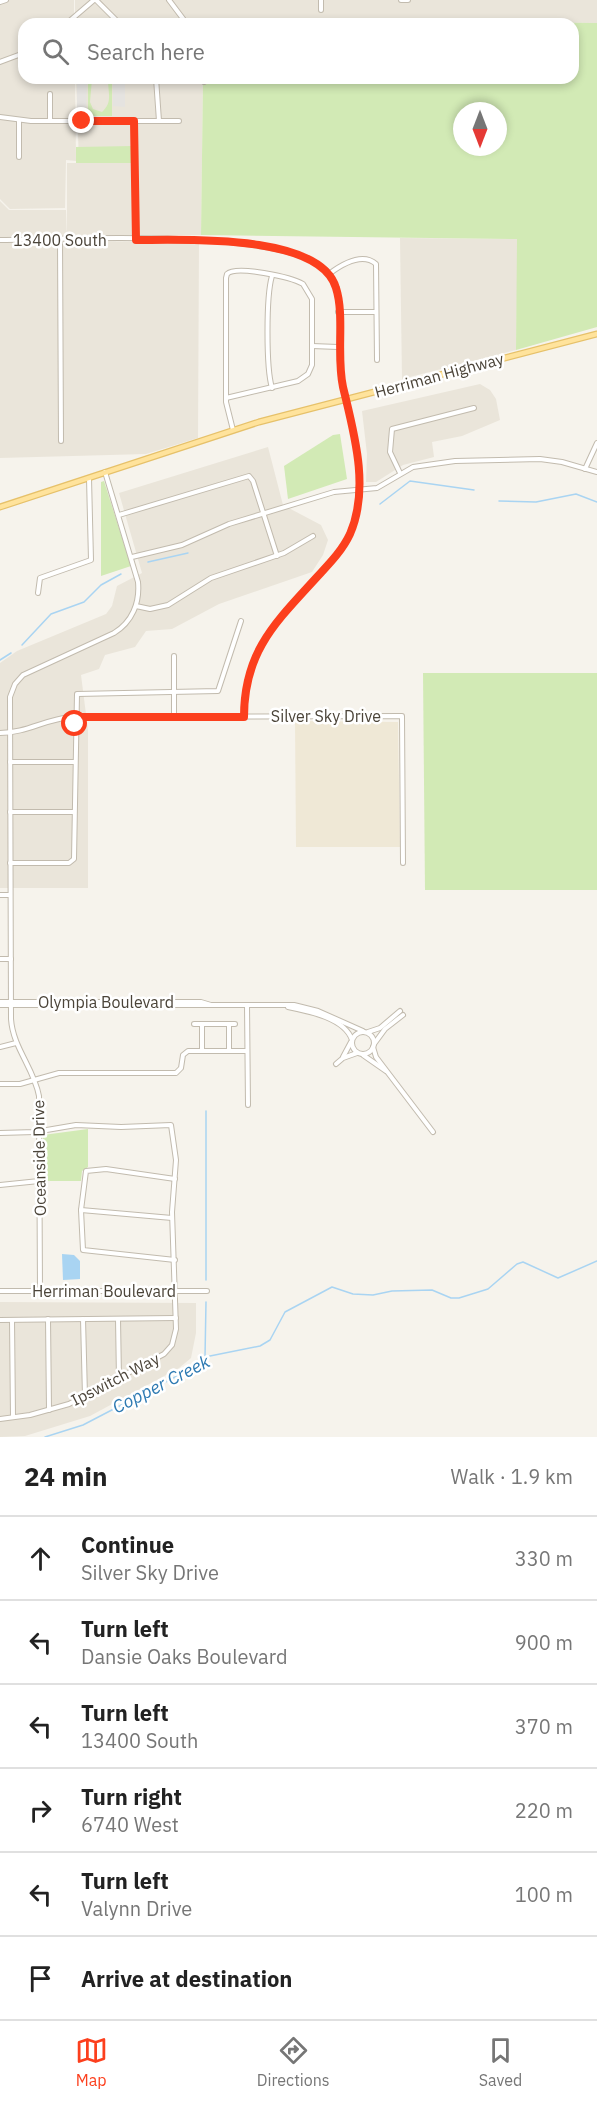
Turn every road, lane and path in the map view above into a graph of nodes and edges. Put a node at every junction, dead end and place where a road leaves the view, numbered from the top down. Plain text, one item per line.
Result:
1 (6, 0) edge
2 (95, 0) edge
3 (169, 0) edge
4 (321, 0) edge
5 (401, 0) edge
6 (408, 0) edge
7 (0, 2) edge
8 (321, 10) dead end
9 (73, 18) edge
10 (114, 18) edge
11 (182, 18) edge
12 (18, 55) edge
13 (0, 62) edge
14 (156, 84) edge
15 (50, 94) dead end
16 (0, 117) edge
17 (19, 120) junction
18 (50, 121) junction
19 (134, 121) junction
20 (159, 121) junction
21 (179, 121) dead end
22 (19, 158) dead end
23 (0, 240) edge
24 (60, 240) junction
25 (136, 240) junction
26 (329, 274) junction
27 (272, 276) junction
28 (338, 312) junction
29 (376, 312) junction
30 (597, 334) edge
31 (312, 346) junction
32 (338, 346) junction
33 (376, 360) dead end
34 (272, 388) junction
35 (226, 398) junction
36 (347, 400) junction
37 (474, 408) dead end
38 (233, 430) junction
39 (61, 441) dead end
40 (597, 443) edge
41 (585, 469) junction
42 (105, 472) junction
43 (597, 472) edge
44 (400, 473) junction
45 (89, 478) junction
46 (358, 489) junction
47 (0, 507) edge
48 (264, 513) junction
49 (119, 515) junction
50 (313, 536) dead end
51 (277, 556) junction
52 (132, 557) junction
53 (38, 593) dead end
54 (136, 606) junction
55 (241, 621) dead end
56 (174, 656) dead end
57 (174, 692) junction
58 (75, 717) junction
59 (174, 717) junction
60 (244, 717) junction
61 (0, 733) edge
62 (10, 733) junction
63 (10, 762) junction
64 (74, 762) junction
65 (10, 812) junction
66 (74, 812) junction
67 (10, 863) junction
68 (403, 863) dead end
69 (0, 894) edge
70 (10, 895) junction
71 (0, 959) edge
72 (11, 959) junction
73 (0, 1004) edge
74 (11, 1004) junction
75 (247, 1005) junction
76 (276, 1005) junction
77 (194, 1024) dead end
78 (202, 1024) junction
79 (229, 1024) junction
80 (235, 1024) dead end
81 (365, 1032) junction
82 (352, 1040) junction
83 (16, 1043) junction
84 (374, 1046) junction
85 (0, 1047) edge
86 (202, 1050) junction
87 (248, 1050) junction
88 (229, 1051) junction
89 (359, 1053) junction
90 (343, 1058) junction
91 (336, 1064) dead end
92 (387, 1071) junction
93 (34, 1079) junction
94 (0, 1084) edge
95 (248, 1105) dead end
96 (39, 1132) junction
97 (433, 1132) dead end
98 (0, 1133) edge
99 (175, 1179) junction
100 (39, 1181) junction
101 (0, 1185) edge
102 (81, 1210) junction
103 (172, 1218) junction
104 (175, 1260) junction
105 (40, 1290) junction
106 (0, 1291) edge
107 (175, 1291) junction
108 (207, 1291) dead end
109 (176, 1318) junction
110 (48, 1319) junction
111 (83, 1319) junction
112 (118, 1319) junction
113 (0, 1320) edge
114 (12, 1320) junction
115 (119, 1379) junction
116 (85, 1397) junction
117 (49, 1410) junction
118 (13, 1417) junction
119 (0, 1419) edge

1 - 7 street
2 - 9 street
2 - 10 street
3 - 11 street
4 - 8 street
5 - 6 street
12 - 13 street
14 - 20 street
15 - 18 street
16 - 17 street
17 - 18 street
17 - 22 street
18 - 19 street
19 - 20 street
19 - 25 street
20 - 21 street
23 - 24 street, 13400 South
24 - 25 street, 13400 South
24 - 39 street
25 - 26 street, 13400 South
26 - 28 street
26 - 29 street
27 - 31 street
27 - 34 street
27 - 35 street
28 - 29 street
28 - 32 street
29 - 33 street
30 - 36 main road, Herriman Highway
31 - 32 street
31 - 34 street
32 - 36 street
34 - 35 street
35 - 38 street
36 - 38 main road, Herriman Highway
36 - 46 street
37 - 44 street
38 - 42 main road, Herriman Highway
40 - 41 street
41 - 43 street
41 - 44 street
42 - 45 main road, Herriman Highway
42 - 49 street
44 - 46 street
45 - 47 main road
45 - 53 street
46 - 48 street
46 - 60 street
48 - 49 street
48 - 51 street
48 - 52 street
49 - 52 street
50 - 51 street
51 - 54 street
52 - 54 street
54 - 62 street, Oceanside Drive
55 - 57 street
56 - 57 street
57 - 58 street
57 - 59 street
58 - 59 street, Silver Sky Drive
58 - 62 street, Silver Sky Drive
58 - 64 street
59 - 60 street, Silver Sky Drive
60 - 68 street, Silver Sky Drive
61 - 62 street, Silver Sky Drive
62 - 63 street, Oceanside Drive
63 - 64 street
63 - 65 street, Oceanside Drive
64 - 66 street
65 - 66 street
65 - 67 street, Oceanside Drive
66 - 67 street
67 - 70 street, Oceanside Drive
69 - 70 street
70 - 72 street, Oceanside Drive
71 - 72 street
72 - 74 street, Oceanside Drive
73 - 74 street, Olympia Boulevard
74 - 75 street, Olympia Boulevard
74 - 83 street, Oceanside Drive
75 - 76 street, Olympia Boulevard
75 - 87 street
76 - 81 street, Olympia Boulevard
76 - 82 street, Olympia Boulevard
77 - 78 street
78 - 79 street
78 - 86 street
79 - 80 street
79 - 88 street
81 - 82 street
81 - 84 street
81 - 84 street
82 - 89 street
82 - 90 street
83 - 85 street
83 - 93 street, Oceanside Drive
84 - 89 street
84 - 92 street
86 - 88 street
86 - 93 street
87 - 88 street
87 - 95 street
89 - 90 street
89 - 92 street
90 - 91 street
92 - 97 street
93 - 94 street
93 - 96 street, Oceanside Drive
96 - 98 street
96 - 99 street, Ipswitch Way
96 - 100 street, Oceanside Drive
99 - 102 street
99 - 103 street, Ipswitch Way
100 - 101 street
100 - 105 street, Oceanside Drive
102 - 103 street
102 - 104 street
103 - 104 street, Ipswitch Way
104 - 107 street, Ipswitch Way
105 - 106 street, Herriman Boulevard
105 - 107 street, Herriman Boulevard
107 - 108 street, Herriman Boulevard
107 - 109 street, Ipswitch Way
109 - 112 street
109 - 115 street, Ipswitch Way
110 - 111 street
110 - 114 street
110 - 117 street
111 - 112 street
111 - 116 street
112 - 115 street
113 - 114 street
114 - 118 street
115 - 116 street, Ipswitch Way
116 - 117 street, Ipswitch Way
117 - 118 street, Ipswitch Way
118 - 119 street, Ipswitch Way

